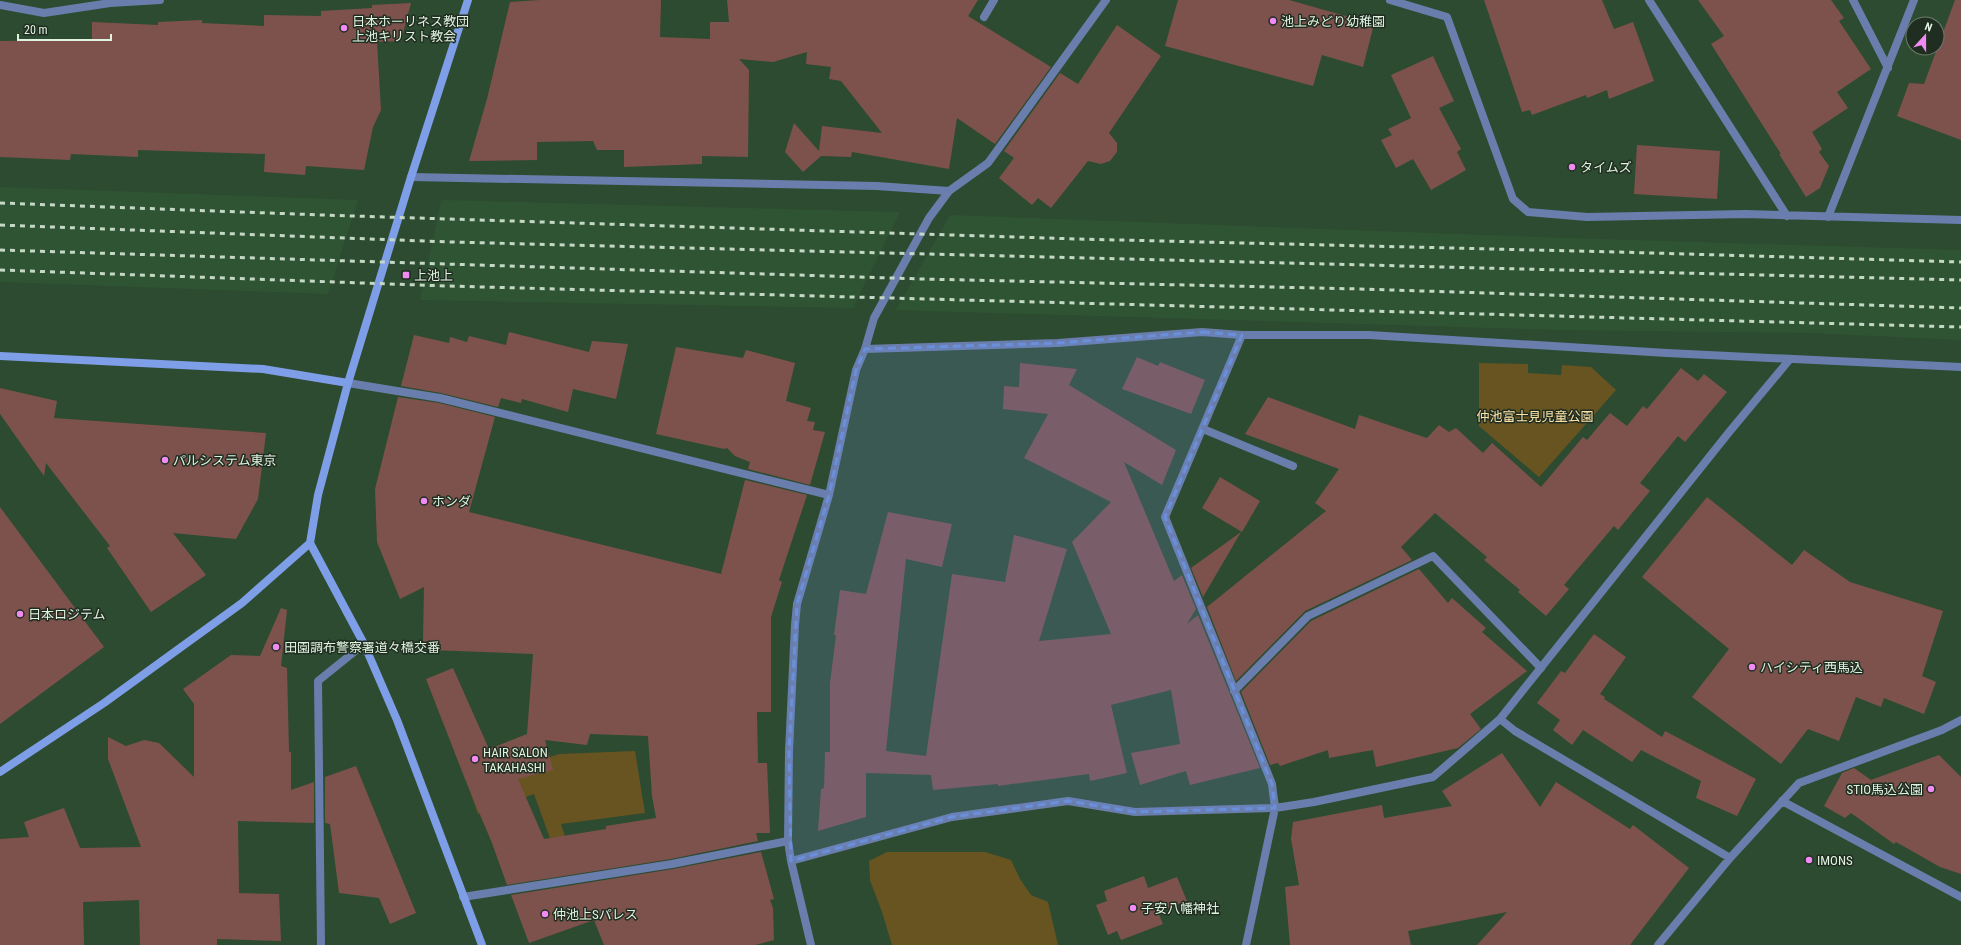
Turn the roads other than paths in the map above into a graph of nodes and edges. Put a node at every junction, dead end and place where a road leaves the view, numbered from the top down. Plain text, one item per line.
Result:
1 (160, 0) edge
2 (468, 0) edge
3 (994, 0) edge
4 (1106, 0) edge
5 (1390, 0) edge
6 (1649, 0) edge
7 (1853, 0) edge
8 (1914, 0) edge
9 (0, 6) edge
10 (984, 17) dead end
11 (1888, 68) junction
12 (411, 177) junction
13 (949, 191) junction
14 (1787, 216) junction
15 (1828, 217) junction
16 (1961, 220) edge
17 (1242, 335) junction
18 (865, 349) junction
19 (0, 356) edge
20 (1790, 359) junction
21 (1961, 367) edge
22 (348, 383) junction
23 (1203, 428) junction
24 (1293, 466) dead end
25 (829, 495) junction
26 (310, 543) junction
27 (364, 644) junction
28 (1541, 668) junction
29 (1234, 691) junction
30 (1500, 719) junction
31 (1961, 720) edge
32 (0, 772) edge
33 (1782, 801) junction
34 (1275, 808) junction
35 (788, 841) junction
36 (1730, 858) junction
37 (791, 861) junction
38 (1961, 896) edge
39 (463, 897) junction
40 (321, 945) edge
41 (482, 945) edge
42 (811, 945) edge
43 (1246, 945) edge
44 (1658, 945) edge

1 - 9 street
2 - 12 street
3 - 10 street
4 - 13 street
5 - 14 street
6 - 14 street
7 - 11 street
8 - 11 street
11 - 15 street
12 - 13 street
12 - 22 street
13 - 18 street
14 - 15 street
15 - 16 street
17 - 18 street
17 - 20 street
17 - 23 street
18 - 25 street
19 - 22 street
20 - 21 street
20 - 28 street
22 - 25 street
22 - 26 street
23 - 24 street
23 - 29 street
25 - 35 street
26 - 27 street
26 - 32 street
27 - 39 street
27 - 40 street
28 - 29 street
28 - 30 street
29 - 34 street
30 - 34 street
30 - 36 street
31 - 33 street
33 - 36 street
33 - 38 street
34 - 37 street
34 - 43 street
35 - 37 street
35 - 39 street
36 - 44 street
37 - 42 street
39 - 41 street

